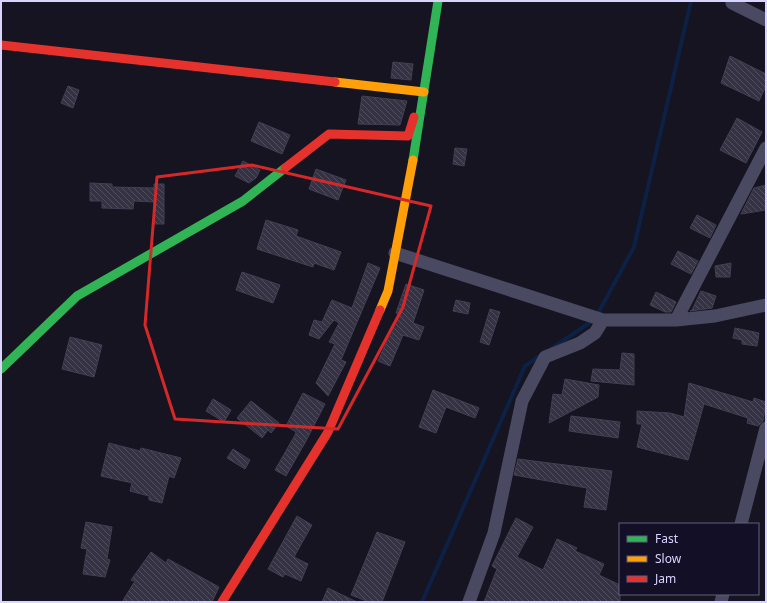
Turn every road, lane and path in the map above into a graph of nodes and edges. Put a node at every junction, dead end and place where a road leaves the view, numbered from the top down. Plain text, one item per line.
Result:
1 (438, 1) edge
2 (732, 3) dead end
3 (766, 20) edge
4 (1, 46) edge
5 (422, 92) junction
6 (765, 154) edge
7 (395, 253) junction
8 (766, 305) edge
9 (603, 320) junction
10 (676, 320) junction
11 (1, 369) edge
12 (766, 428) edge
13 (741, 523) edge
14 (222, 602) edge
15 (469, 602) edge

1 - 5 street
2 - 3 street
4 - 5 street
5 - 7 street
5 - 11 street
6 - 10 street
7 - 9 street
7 - 14 street
8 - 10 street
9 - 10 street
9 - 15 street
12 - 13 street

